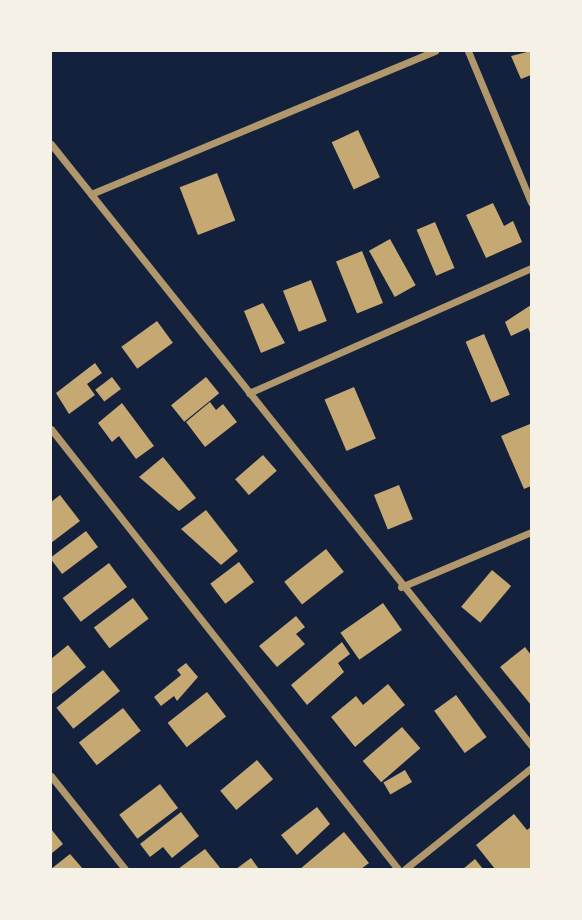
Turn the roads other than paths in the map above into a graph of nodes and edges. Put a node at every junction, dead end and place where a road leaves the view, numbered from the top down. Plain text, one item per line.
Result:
1 (435, 51) edge
2 (468, 51) edge
3 (51, 144) edge
4 (91, 194) junction
5 (531, 202) edge
6 (531, 268) edge
7 (249, 393) junction
8 (51, 429) edge
9 (531, 532) edge
10 (401, 587) junction
11 (531, 745) edge
12 (531, 768) edge
13 (51, 776) edge
14 (125, 869) edge
15 (398, 869) edge
16 (405, 869) edge

1 - 4 street
2 - 5 street
3 - 4 street
4 - 7 street
6 - 7 street
7 - 10 street
8 - 15 street
9 - 10 street
10 - 11 street
12 - 16 street
13 - 14 street

